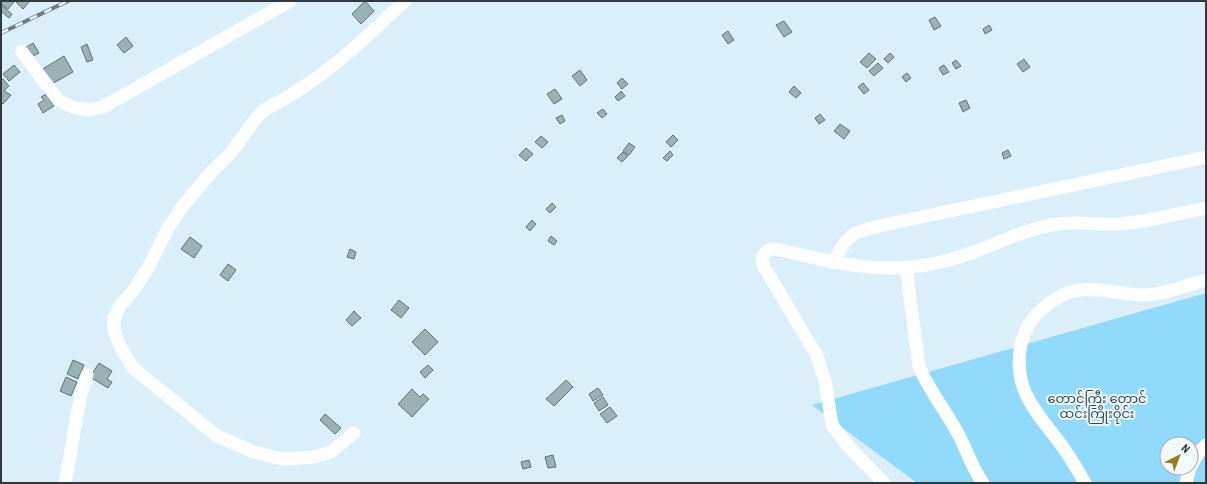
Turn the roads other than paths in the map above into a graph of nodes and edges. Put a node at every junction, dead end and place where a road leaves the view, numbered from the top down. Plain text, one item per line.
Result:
1 (290, 1) edge
2 (405, 1) edge
3 (22, 52) dead end
4 (1204, 161) edge
5 (1206, 208) edge
6 (832, 263) junction
7 (906, 268) junction
8 (1206, 280) edge
9 (87, 375) dead end
10 (354, 433) dead end
11 (65, 483) edge
12 (884, 483) edge
13 (983, 483) edge
14 (1085, 483) edge

1 - 3 street
2 - 10 street
4 - 6 street
5 - 7 street
6 - 7 street
6 - 12 street
7 - 13 street
8 - 14 street
9 - 11 street

